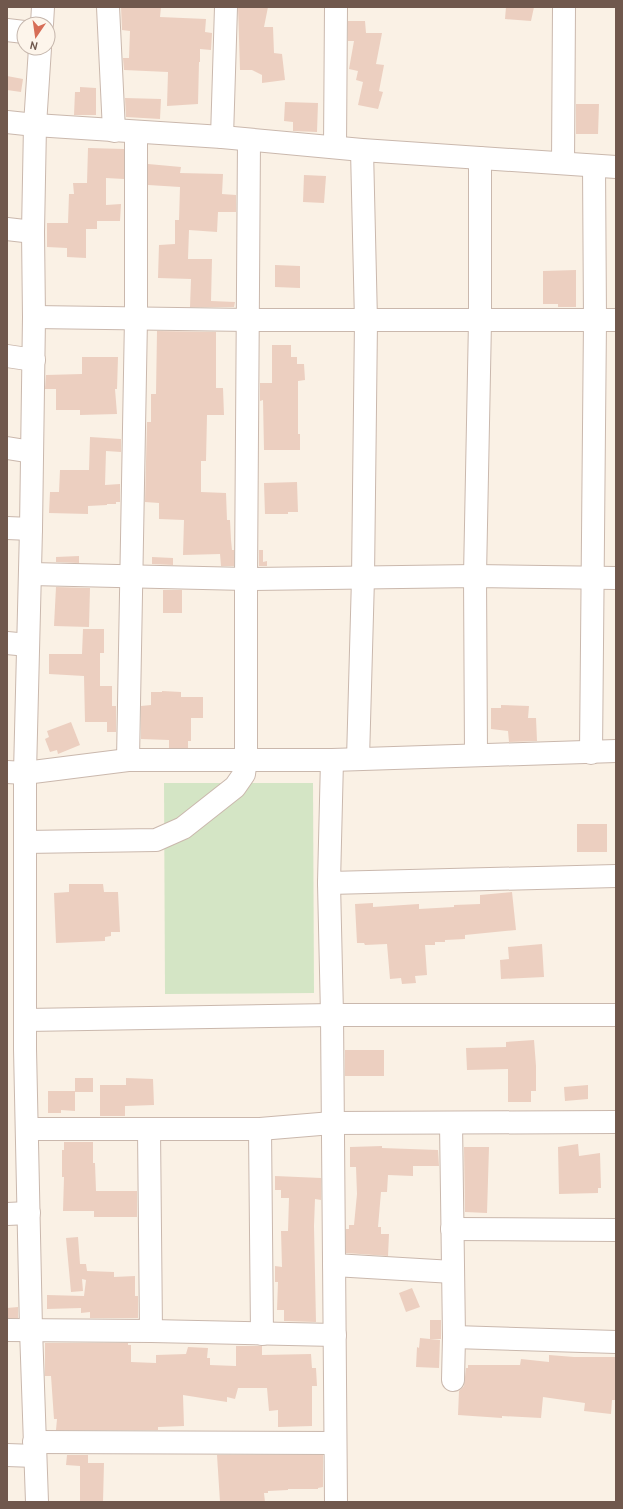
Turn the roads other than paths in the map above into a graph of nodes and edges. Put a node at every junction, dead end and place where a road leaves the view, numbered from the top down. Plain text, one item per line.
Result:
1 (108, 7) edge
2 (226, 7) edge
3 (336, 7) edge
4 (564, 7) edge
5 (39, 56) edge
6 (7, 122) edge
7 (35, 126) junction
8 (114, 131) junction
9 (136, 132) junction
10 (222, 137) junction
11 (250, 140) junction
12 (335, 147) junction
13 (362, 150) junction
14 (480, 158) junction
15 (563, 163) junction
16 (594, 166) junction
17 (616, 167) edge
18 (7, 229) edge
19 (33, 232) junction
20 (34, 317) junction
21 (136, 318) junction
22 (249, 320) junction
23 (605, 320) edge
24 (366, 321) junction
25 (480, 321) junction
26 (7, 356) edge
27 (34, 360) junction
28 (7, 448) edge
29 (32, 452) junction
30 (7, 528) edge
31 (31, 530) junction
32 (31, 574) junction
33 (130, 576) junction
34 (475, 576) junction
35 (592, 577) junction
36 (363, 578) junction
37 (616, 578) edge
38 (246, 579) junction
39 (18, 644) edge
40 (616, 751) edge
41 (591, 753) junction
42 (476, 755) junction
43 (246, 759) junction
44 (358, 759) junction
45 (128, 760) junction
46 (332, 760) junction
47 (16, 773) edge
48 (25, 842) junction
49 (616, 876) edge
50 (329, 883) junction
51 (16, 914) edge
52 (332, 1015) junction
53 (616, 1015) edge
54 (26, 1020) junction
55 (16, 1049) edge
56 (616, 1122) edge
57 (332, 1123) junction
58 (451, 1123) junction
59 (27, 1129) junction
60 (260, 1129) junction
61 (149, 1130) junction
62 (29, 1213) junction
63 (7, 1214) edge
64 (452, 1229) junction
65 (616, 1230) edge
66 (334, 1265) junction
67 (453, 1272) junction
68 (31, 1329) junction
69 (7, 1330) edge
70 (151, 1331) junction
71 (262, 1334) junction
72 (335, 1335) junction
73 (454, 1337) junction
74 (616, 1342) edge
75 (453, 1380) dead end
76 (335, 1443) junction
77 (35, 1449) junction
78 (7, 1455) edge
79 (37, 1502) edge
80 (336, 1502) edge

1 - 8 street
2 - 10 street
3 - 12 street
4 - 15 street
5 - 7 street
6 - 7 street
7 - 8 street
7 - 19 street
8 - 9 street
9 - 10 street
9 - 21 street
10 - 11 street
11 - 12 street
11 - 22 street
12 - 13 street
13 - 14 street
13 - 24 street
14 - 15 street
14 - 25 street
15 - 16 street
16 - 17 street
16 - 23 street
18 - 19 street
19 - 20 street
20 - 21 street
20 - 27 street
21 - 22 street
21 - 33 street
22 - 24 street
22 - 38 street
23 - 25 street
23 - 35 street
24 - 25 street
24 - 36 street
25 - 34 street
26 - 27 street
27 - 29 street
28 - 29 street
29 - 31 street
30 - 31 street
31 - 32 street
32 - 33 street
32 - 39 street
33 - 38 street
33 - 45 street
34 - 35 street
34 - 36 street
34 - 42 street
35 - 37 street
35 - 41 street
36 - 38 street
36 - 44 street
38 - 43 street
39 - 47 street
40 - 41 street
41 - 42 street
42 - 44 street
43 - 45 street
43 - 46 street
43 - 48 street
44 - 46 street
45 - 47 street
46 - 50 street
47 - 48 street
48 - 51 street
49 - 50 street
50 - 52 street
51 - 54 street
52 - 53 street
52 - 54 street
52 - 57 street
54 - 55 street
55 - 59 street
56 - 58 street
57 - 58 street
57 - 60 street
57 - 66 street
58 - 64 street
59 - 61 street
59 - 62 street
60 - 61 street
60 - 71 street
61 - 70 street
62 - 63 street
62 - 68 street
64 - 65 street
64 - 67 street
66 - 67 street
66 - 72 street
67 - 73 street
68 - 69 street
68 - 70 street
68 - 77 street
70 - 71 street
71 - 72 street
72 - 76 street
73 - 74 street
73 - 75 street
76 - 77 street
76 - 80 street
77 - 78 street
77 - 79 street

